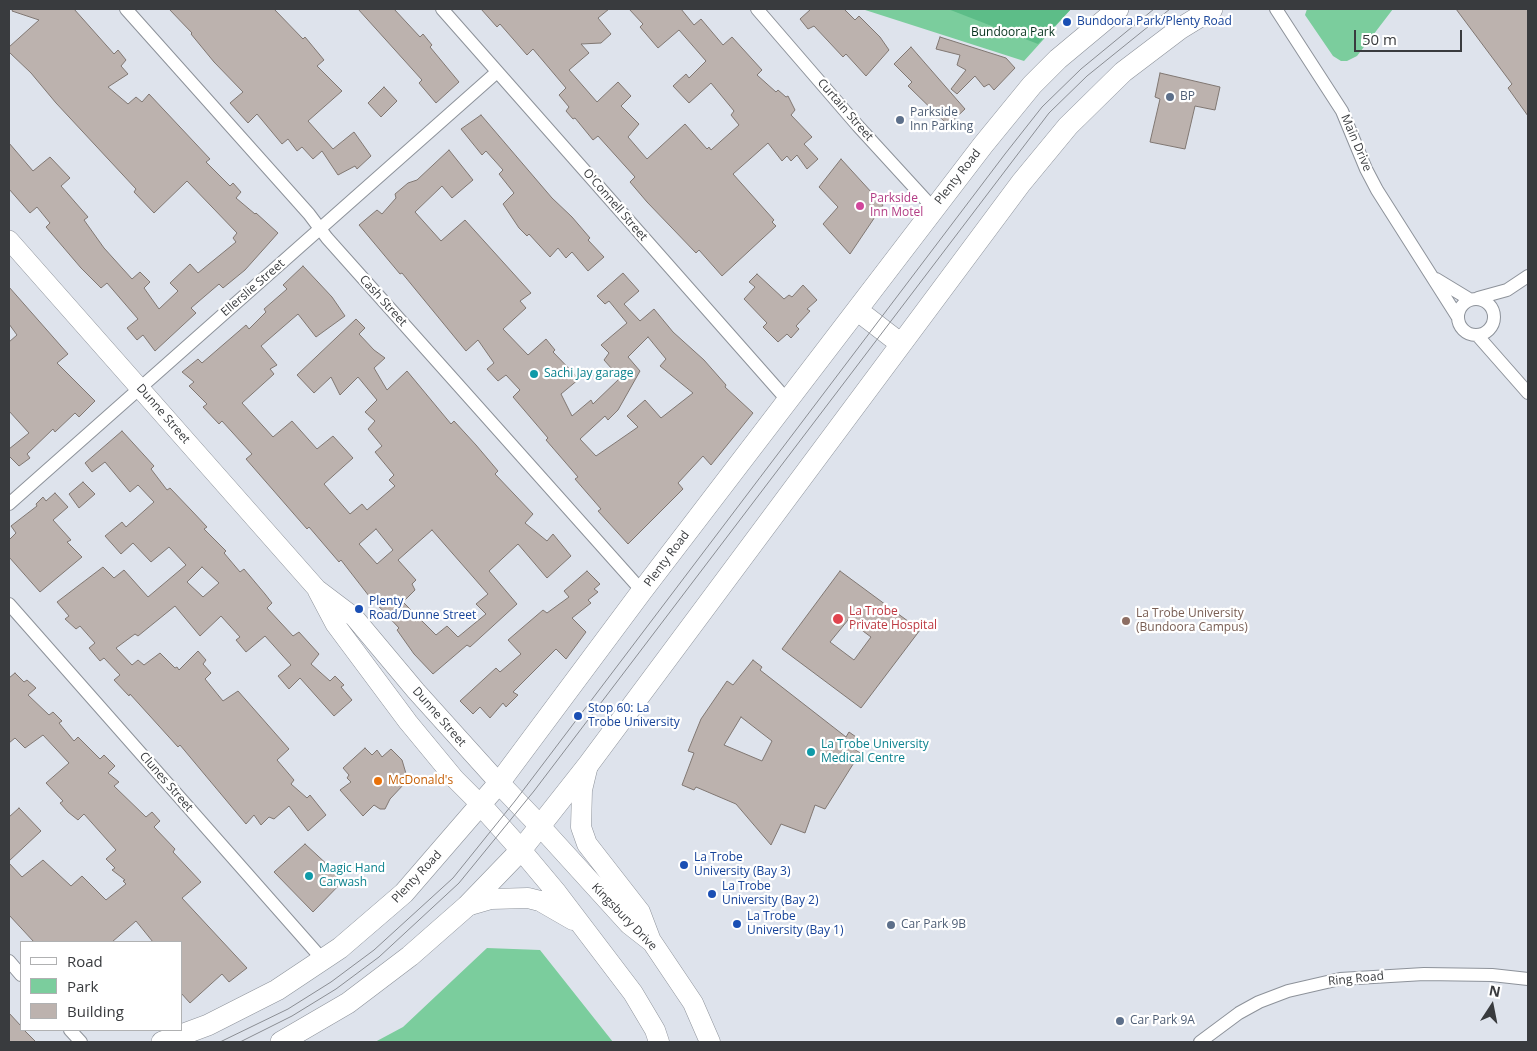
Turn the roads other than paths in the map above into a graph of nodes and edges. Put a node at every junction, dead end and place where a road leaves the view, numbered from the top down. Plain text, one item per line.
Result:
1 (126, 9) edge
2 (442, 9) edge
3 (757, 9) edge
4 (1118, 9) edge
5 (1212, 9) edge
6 (1276, 9) edge
7 (497, 72) junction
8 (934, 208) junction
9 (320, 229) junction
10 (9, 240) edge
11 (1528, 276) edge
12 (1434, 278) junction
13 (1507, 290) junction
14 (1474, 299) junction
15 (857, 310) junction
16 (1457, 316) junction
17 (1494, 318) junction
18 (1477, 335) junction
19 (901, 344) junction
20 (1498, 356) junction
21 (140, 386) junction
22 (1528, 393) edge
23 (788, 401) junction
24 (9, 504) edge
25 (317, 589) junction
26 (642, 591) junction
27 (9, 604) edge
28 (391, 661) junction
29 (416, 691) junction
30 (386, 694) junction
31 (588, 765) junction
32 (448, 771) junction
33 (499, 783) junction
34 (481, 805) junction
35 (540, 826) junction
36 (521, 850) junction
37 (467, 906) junction
38 (581, 925) junction
39 (652, 942) junction
40 (9, 960) edge
41 (324, 960) junction
42 (20, 974) edge
43 (1528, 979) edge
44 (71, 1031) edge
45 (81, 1042) edge
46 (162, 1042) edge
47 (280, 1042) edge
48 (659, 1042) edge
49 (710, 1042) edge
50 (1200, 1042) edge

1 - 9 street, Cash Street
2 - 7 street, O'Connell Street
3 - 8 street, Curtain Street
4 - 8 highway, Plenty Road
5 - 19 highway
6 - 12 street, Main Drive
7 - 9 street, Ellerslie Street
7 - 23 street, O'Connell Street
8 - 15 highway, Plenty Road
9 - 21 street, Ellerslie Street
9 - 26 street, Cash Street
10 - 21 main road, Dunne Street
11 - 13 street
12 - 14 street, Main Drive
12 - 16 street, Main Drive
13 - 14 street
13 - 17 street
14 - 16 street
14 - 17 street
15 - 19 highway
15 - 23 highway, Plenty Road
16 - 18 street
17 - 18 street
17 - 20 street
18 - 20 street
19 - 31 highway
20 - 22 street
21 - 24 street, Ellerslie Street
21 - 25 main road, Dunne Street
23 - 26 highway, Plenty Road
25 - 28 main road, Dunne Street
25 - 30 main road, Dunne Street
26 - 33 highway, Plenty Road
27 - 41 street, Clunes Street
28 - 29 main road, Dunne Street
28 - 30 main road
29 - 32 main road
29 - 33 main road, Dunne Street
30 - 32 main road, Dunne Street
31 - 35 highway
31 - 39 main road
32 - 34 main road, Dunne Street
33 - 34 highway, Plenty Road
33 - 35 highway
34 - 36 highway
34 - 41 highway, Plenty Road
35 - 36 highway
35 - 39 main road, Kingsbury Drive
36 - 37 highway
36 - 38 main road
37 - 38 main road
37 - 47 highway
38 - 48 main road
39 - 49 main road, Kingsbury Drive
40 - 42 street
41 - 46 highway, Plenty Road
43 - 50 street, Ring Road
44 - 45 street

